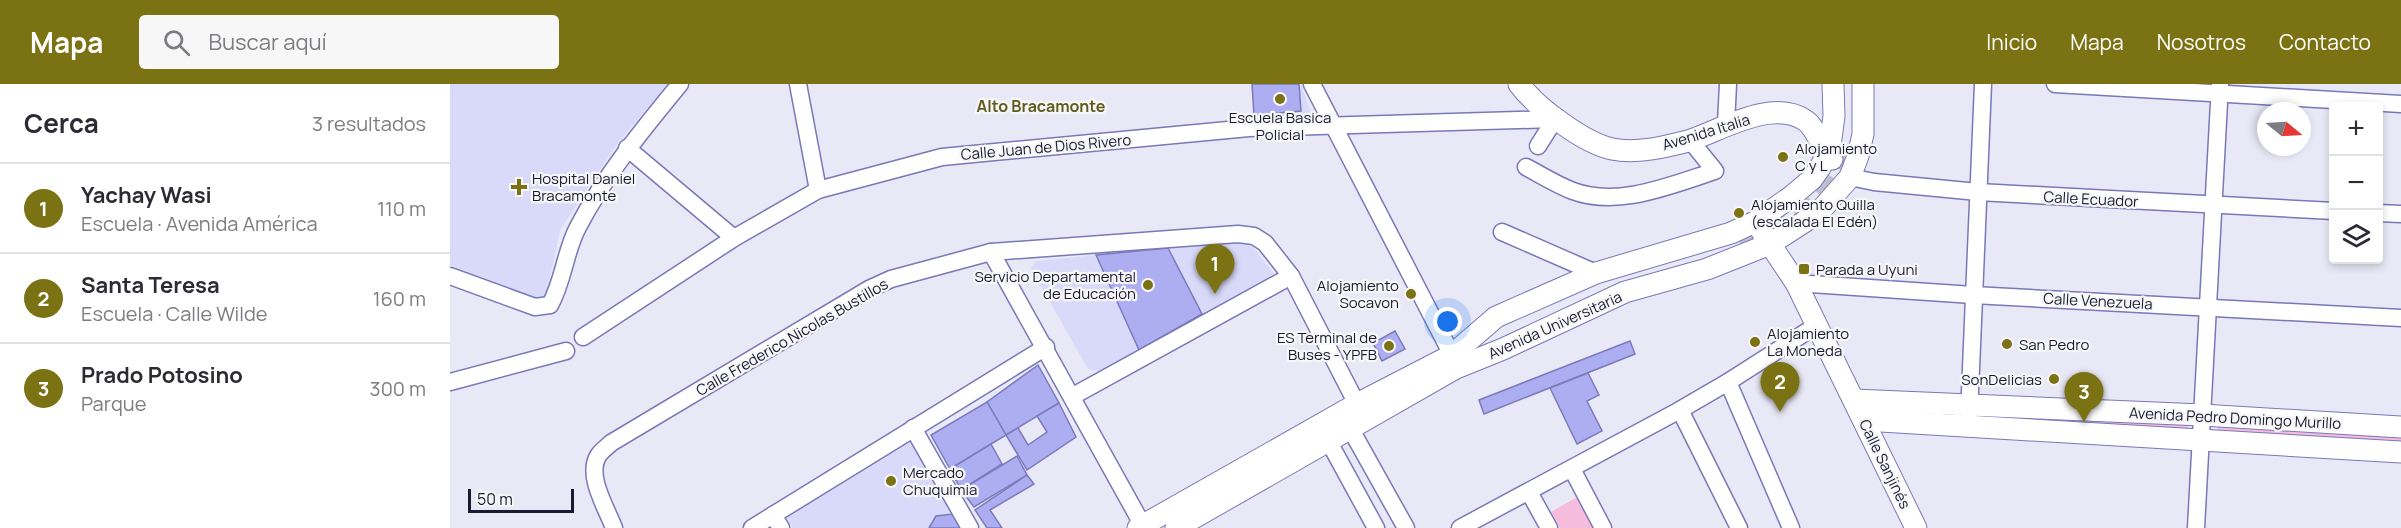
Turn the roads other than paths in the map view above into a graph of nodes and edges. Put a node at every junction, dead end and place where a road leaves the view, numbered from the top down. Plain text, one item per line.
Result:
1 (680, 84) edge
2 (798, 84) edge
3 (1312, 84) edge
4 (1519, 84) edge
5 (1728, 84) edge
6 (1833, 84) edge
7 (1846, 84) edge
8 (1863, 84) edge
9 (1983, 84) edge
10 (2055, 84) edge
11 (2101, 86) edge
12 (2220, 88) edge
13 (2401, 104) edge
14 (1834, 116) junction
15 (1555, 119) junction
16 (1807, 121) junction
17 (1726, 124) junction
18 (1334, 126) junction
19 (1690, 140) junction
20 (1538, 146) dead end
21 (627, 148) junction
22 (1835, 153) junction
23 (1526, 167) dead end
24 (1850, 177) junction
25 (818, 190) junction
26 (1978, 192) junction
27 (2214, 206) junction
28 (2329, 211) edge
29 (2383, 213) edge
30 (2401, 214) edge
31 (1755, 222) junction
32 (1502, 232) dead end
33 (734, 238) junction
34 (1740, 243) tunnel mouth
35 (1770, 244) junction
36 (991, 252) junction
37 (1596, 273) junction
38 (450, 276) edge
39 (1290, 276) junction
40 (1796, 283) junction
41 (1973, 295) junction
42 (2208, 306) junction
43 (2401, 318) edge
44 (1817, 325) junction
45 (583, 338) dead end
46 (1046, 347) junction
47 (566, 351) dead end
48 (1454, 361) junction
49 (450, 382) edge
50 (1728, 382) junction
51 (1073, 396) junction
52 (1854, 399) junction
53 (1969, 405) junction
54 (1680, 410) junction
55 (2202, 415) junction
56 (1354, 417) junction
57 (1864, 420) junction
58 (1968, 427) junction
59 (2401, 427) edge
60 (913, 428) junction
61 (1324, 432) junction
62 (2201, 441) junction
63 (2401, 452) edge
64 (1563, 469) junction
65 (1533, 486) junction
66 (777, 521) edge
67 (1143, 526) edge
68 (614, 528) edge
69 (752, 528) edge
70 (970, 528) edge
71 (1176, 528) edge
72 (1376, 528) edge
73 (1406, 528) edge
74 (1460, 528) edge
75 (1549, 528) edge
76 (1603, 528) edge
77 (1739, 528) edge
78 (1791, 528) edge
79 (1916, 528) edge
80 (2196, 528) edge

1 - 21 street
2 - 25 street
3 - 18 street
4 - 15 main road, Avenida Italia
5 - 17 street
6 - 14 main road, Avenida Universitaria
7 - 22 main road
8 - 24 main road, Avenida Universitaria
9 - 26 street
10 - 11 street
11 - 12 street
12 - 13 street
12 - 27 street
14 - 16 main road
14 - 22 main road, Avenida Universitaria
15 - 18 street, Calle Juan de Dios Rivero
15 - 19 main road, Avenida Italia
15 - 20 street
16 - 17 main road, Avenida Italia
16 - 22 main road
17 - 19 main road, Avenida Italia
18 - 25 street, Calle Juan de Dios Rivero
18 - 48 street
19 - 23 street
21 - 33 street
21 - 38 street
22 - 24 main road
22 - 31 main road, Avenida Universitaria
24 - 26 street, Calle Ecuador
24 - 35 main road, Avenida Universitaria
25 - 33 street, Calle Juan de Dios Rivero
26 - 27 street, Calle Ecuador
26 - 41 street
27 - 28 street, Calle Ecuador
27 - 42 street
29 - 30 street
31 - 35 main road, Calle Sanjinés
31 - 37 main road, Avenida Universitaria
32 - 37 street
33 - 45 street, Calle Juan de Dios Rivero
34 - 48 main road
35 - 40 main road, Calle Sanjinés
35 - 48 main road, Avenida Universitaria
36 - 39 street, Calle Frederico Nicolas Bustillos
36 - 46 street
36 - 68 street, Calle Frederico Nicolas Bustillos
37 - 48 main road, Avenida Universitaria
39 - 51 street
39 - 56 street
40 - 41 street, Calle Venezuela
40 - 44 main road, Calle Sanjinés
41 - 42 street, Calle Venezuela
41 - 53 street
42 - 43 street, Calle Venezuela
42 - 55 street
44 - 50 street
44 - 52 main road, Calle Sanjinés
46 - 51 street
46 - 60 street
47 - 49 street
48 - 56 main road, Avenida Universitaria
50 - 54 street
50 - 78 street
51 - 67 street
52 - 53 main road, Avenida Pedro Domingo Murillo
52 - 57 main road, Calle Sanjinés
53 - 55 main road, Avenida Pedro Domingo Murillo
53 - 58 street
54 - 64 street
54 - 77 street
55 - 59 main road, Avenida Pedro Domingo Murillo
55 - 62 street
56 - 61 main road, Avenida Universitaria
56 - 73 street
57 - 58 main road, Avenida Pedro Domingo Murillo
57 - 79 main road, Calle Sanjinés
58 - 62 main road, Avenida Pedro Domingo Murillo
60 - 66 street
60 - 70 street
61 - 67 main road, Avenida Universitaria
61 - 71 main road, Avenida Universitaria
61 - 72 street
62 - 63 main road, Avenida Pedro Domingo Murillo
62 - 80 street
64 - 65 street
64 - 76 street
65 - 74 street
65 - 75 street
66 - 69 street

